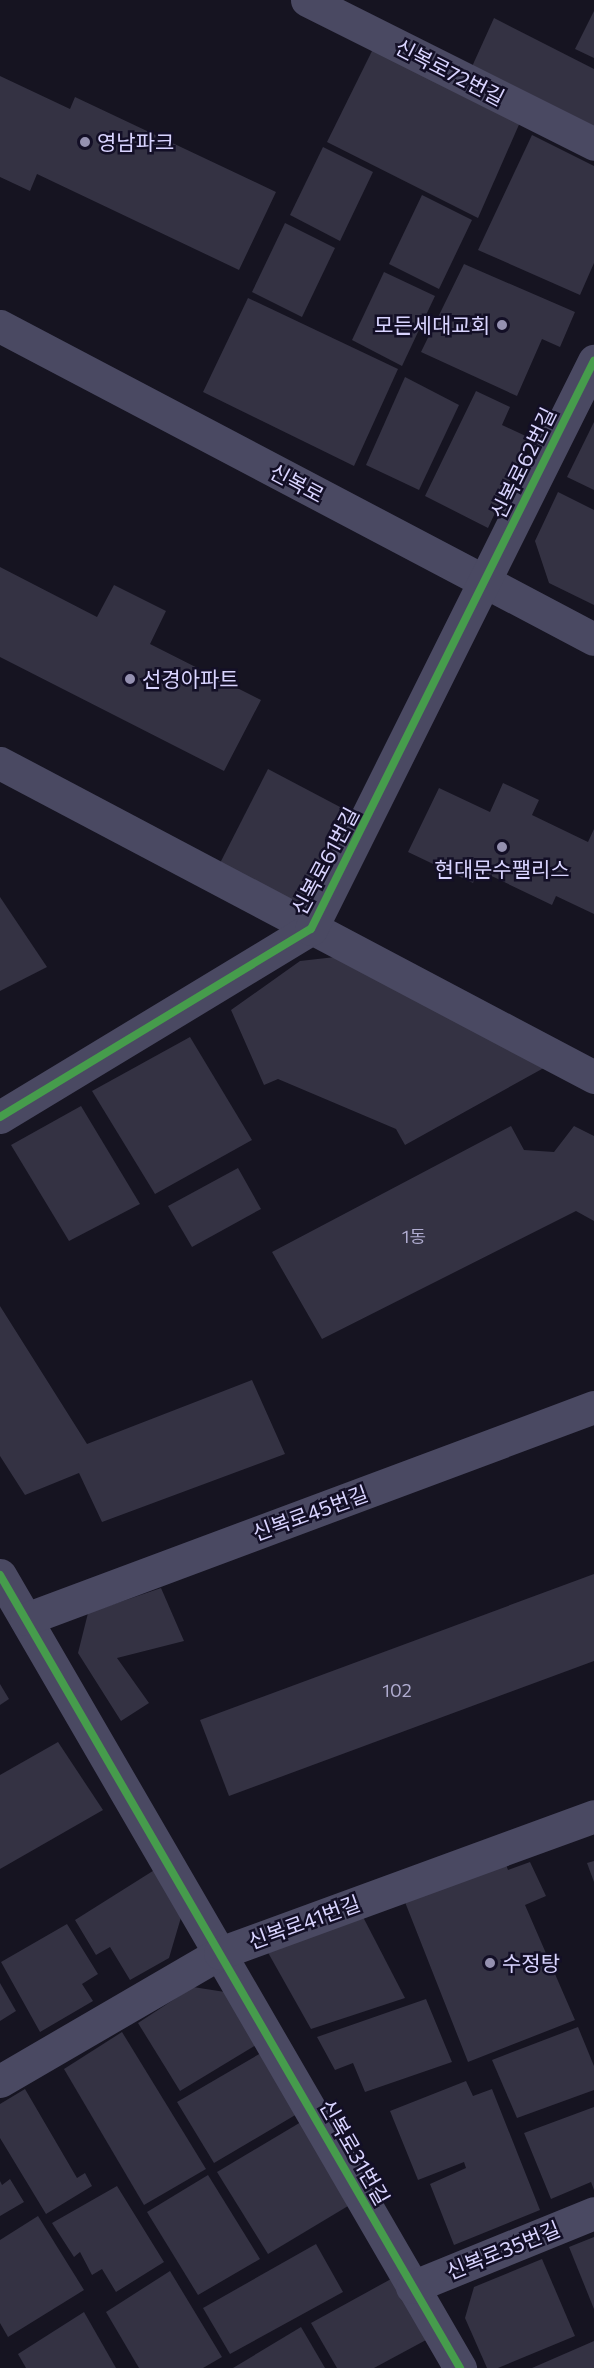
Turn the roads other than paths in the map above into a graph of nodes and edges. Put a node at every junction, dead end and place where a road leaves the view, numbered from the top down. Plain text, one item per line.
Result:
1 (307, 0) edge
2 (594, 144) edge
3 (0, 326) edge
4 (594, 361) edge
5 (485, 582) junction
6 (594, 639) edge
7 (0, 763) edge
8 (311, 929) junction
9 (594, 1077) edge
10 (0, 1117) edge
11 (594, 1407) edge
12 (0, 1575) edge
13 (26, 1619) junction
14 (594, 1816) edge
15 (220, 1953) junction
16 (0, 2081) edge
17 (594, 2212) edge
18 (412, 2287) junction
19 (460, 2368) edge

1 - 2 street, 신복로72번길
3 - 5 street, 신복로
4 - 5 street, 신복로62번길
5 - 6 street, 신복로
5 - 8 street, 신복로61번길
7 - 8 street
8 - 9 street
8 - 10 street, 신복로61번길
11 - 13 street, 신복로45번길
12 - 13 street, 신복로31번길
13 - 15 street, 신복로31번길
14 - 15 street, 신복로41번길
15 - 16 street, 신복로41번길
15 - 18 street, 신복로31번길
17 - 18 street, 신복로35번길
18 - 19 street, 신복로31번길

